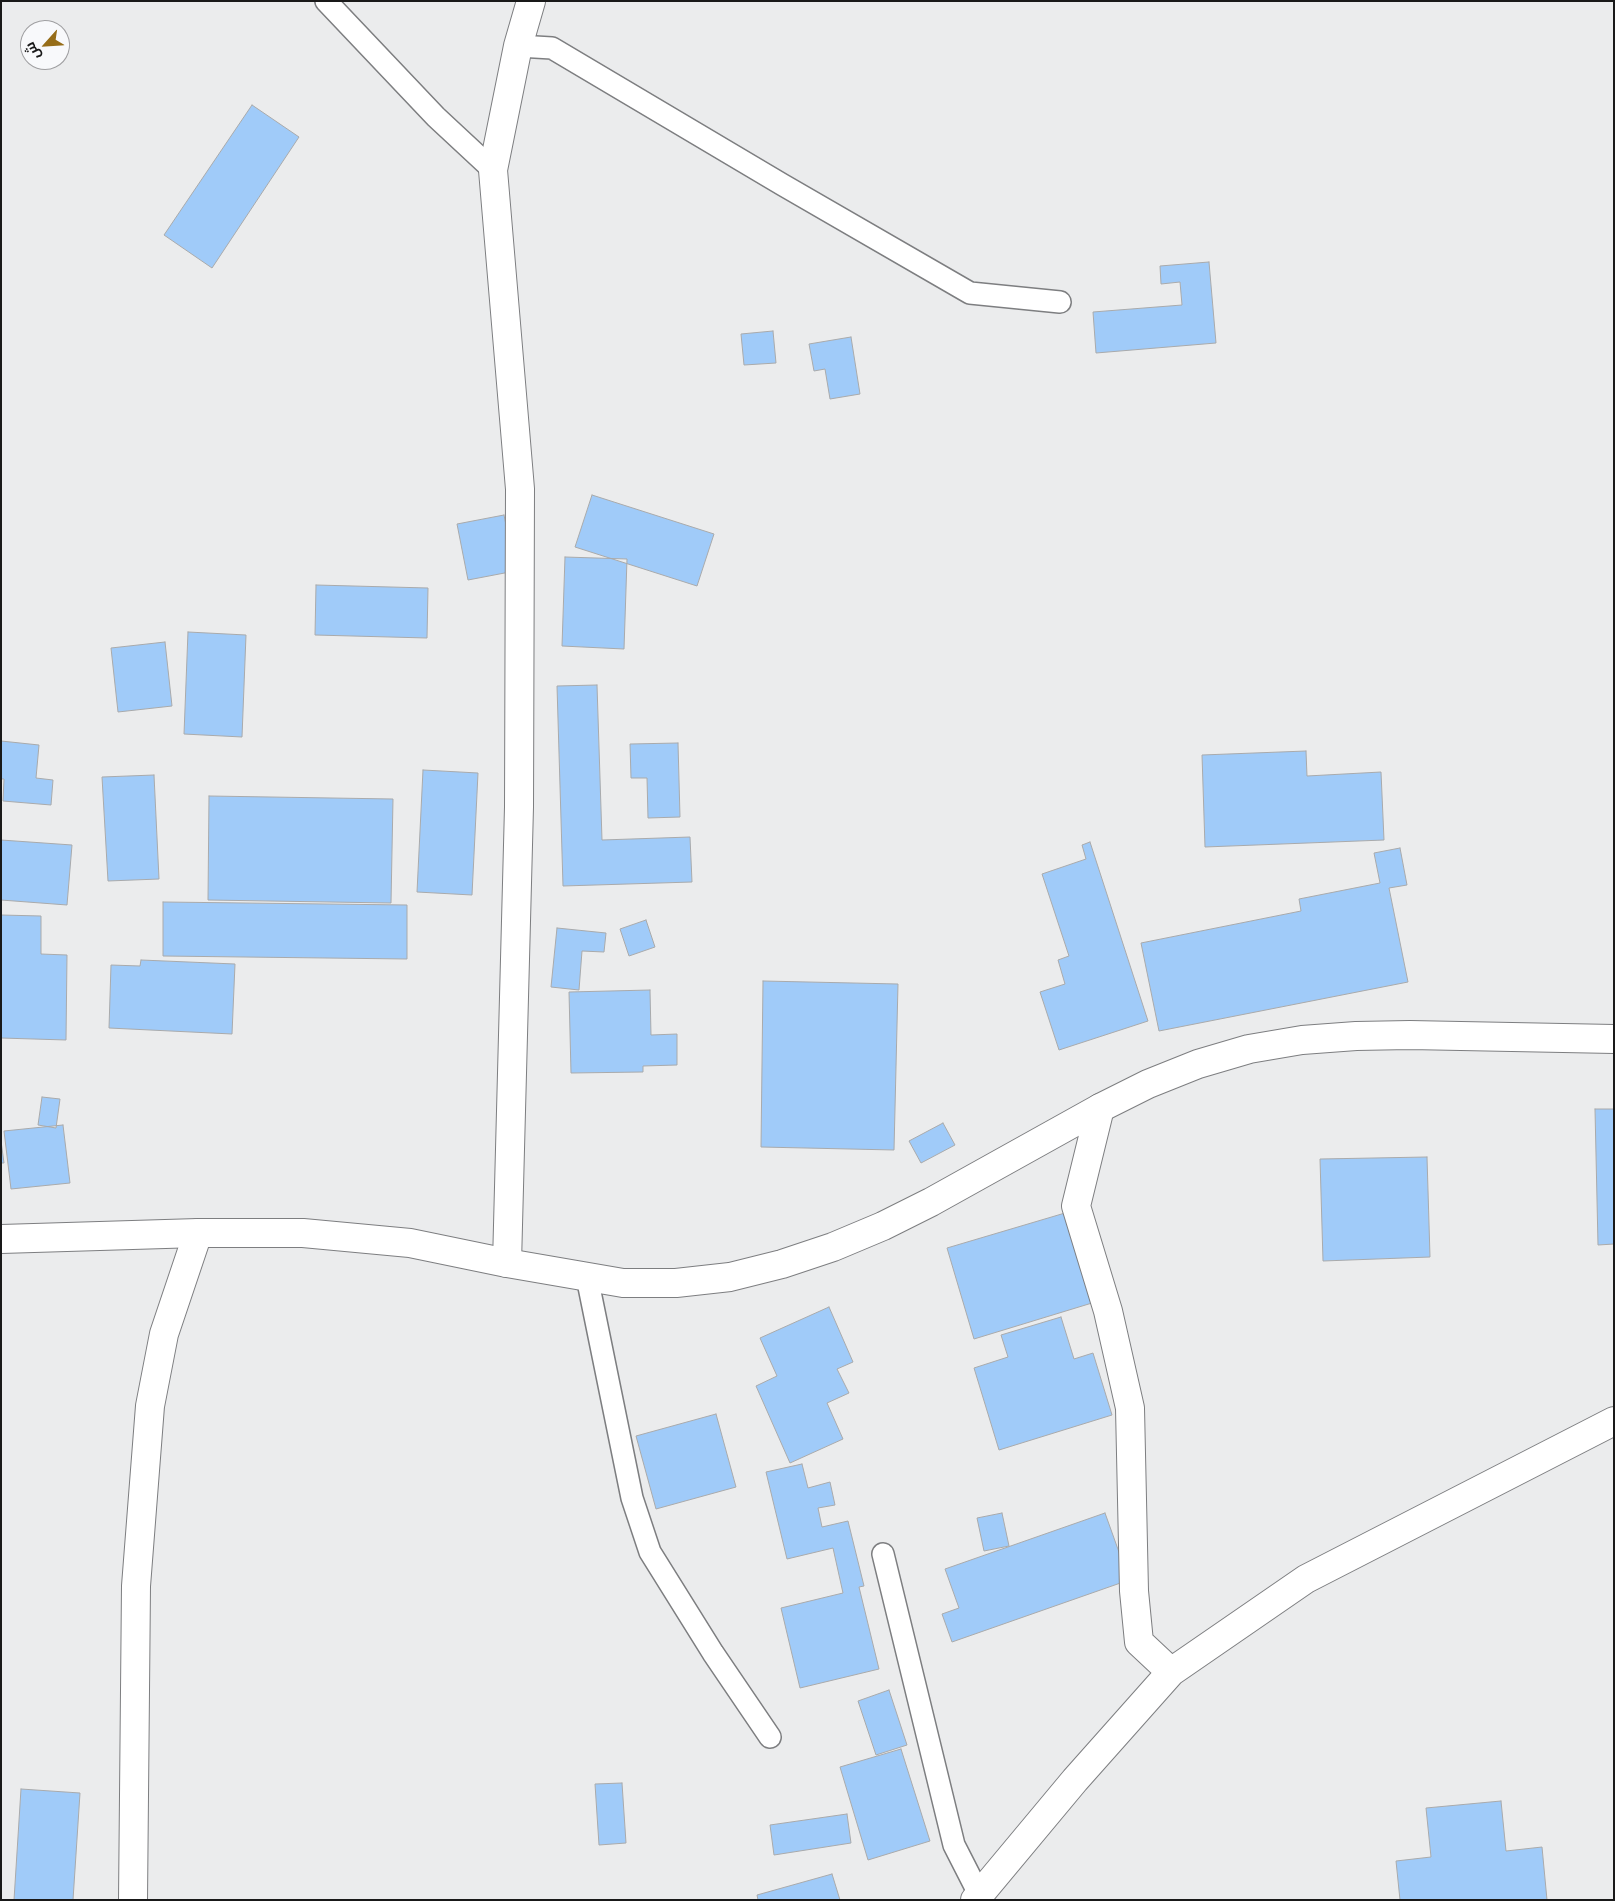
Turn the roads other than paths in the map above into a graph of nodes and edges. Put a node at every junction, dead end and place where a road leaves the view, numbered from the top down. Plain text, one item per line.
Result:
1 (326, 1) edge
2 (531, 1) edge
3 (518, 46) junction
4 (493, 170) junction
5 (1060, 302) dead end
6 (1614, 1040) edge
7 (1100, 1108) junction
8 (198, 1233) junction
9 (1, 1239) edge
10 (508, 1263) junction
11 (587, 1278) junction
12 (1614, 1421) edge
13 (883, 1554) dead end
14 (1171, 1672) junction
15 (770, 1737) dead end
16 (977, 1897) edge
17 (133, 1900) edge

1 - 4 lane
2 - 3 street
3 - 4 street
3 - 5 lane
4 - 10 street
6 - 7 street
7 - 11 street
7 - 14 street
8 - 9 street
8 - 10 street
8 - 17 street
10 - 11 street
11 - 15 lane
12 - 14 street
13 - 16 lane
14 - 16 street

